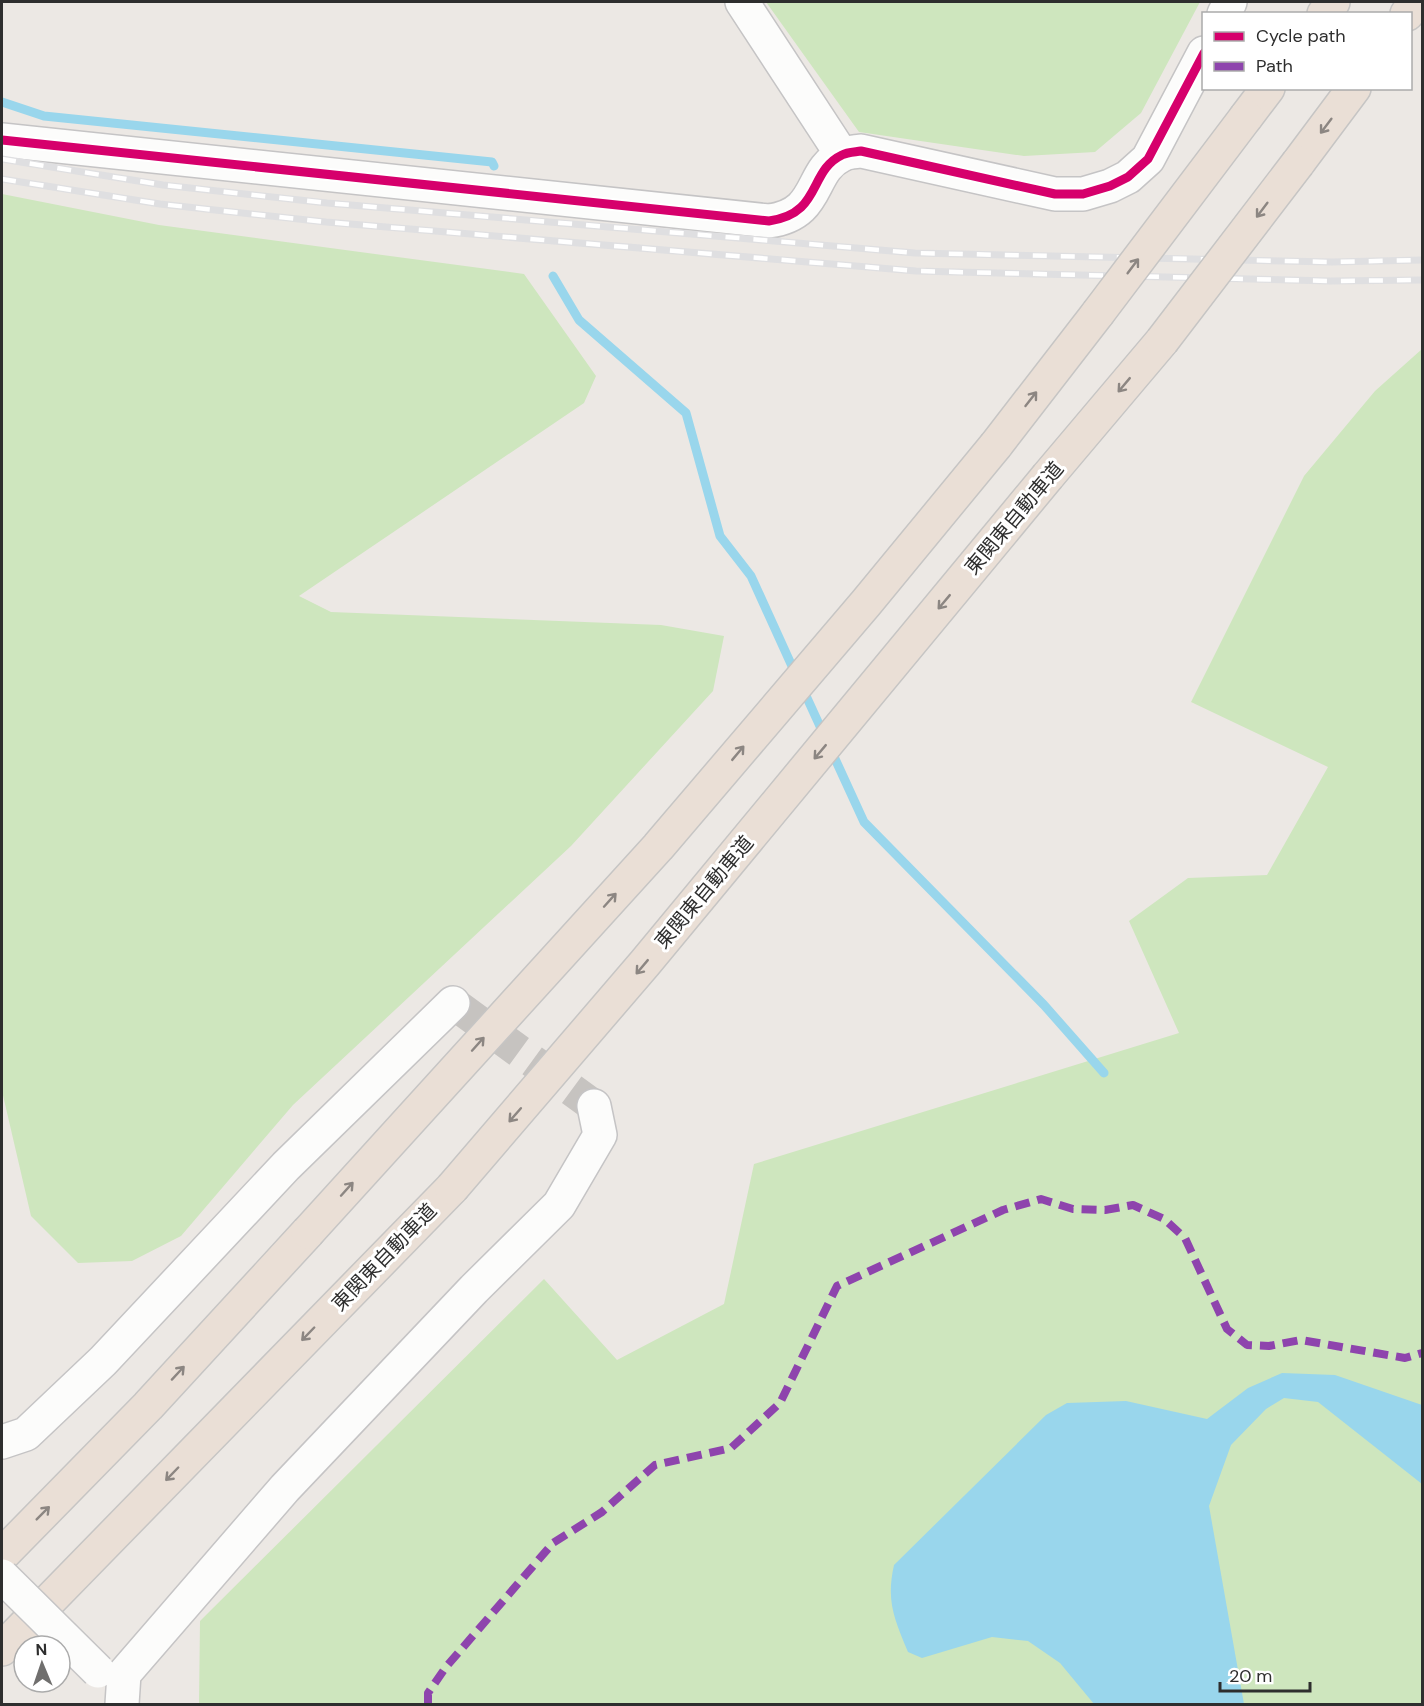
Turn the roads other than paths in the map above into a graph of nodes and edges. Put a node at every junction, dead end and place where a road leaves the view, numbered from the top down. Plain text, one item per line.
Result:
1 (742, 2) edge
2 (1202, 55) edge
3 (1266, 90) edge
4 (1353, 90) edge
5 (2, 140) edge
6 (842, 154) junction
7 (453, 1003) dead end
8 (594, 1106) tunnel mouth
9 (2, 1442) edge
10 (2, 1555) edge
11 (2, 1576) edge
12 (2, 1649) edge
13 (115, 1683) edge

1 - 6 street
2 - 6 street
10 -> 3 highway, bridge
4 -> 12 highway, 東関東自動車道, bridge
5 - 6 street
7 - 9 street
8 - 13 street
11 - 13 street, bridge

